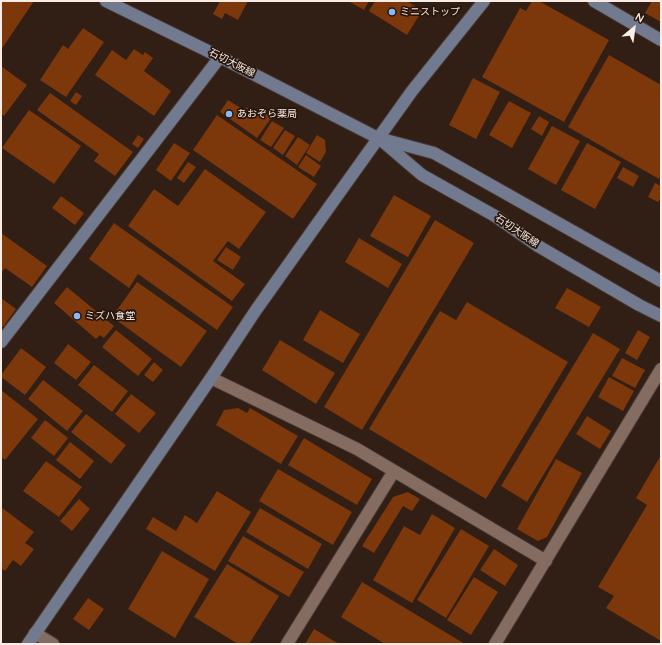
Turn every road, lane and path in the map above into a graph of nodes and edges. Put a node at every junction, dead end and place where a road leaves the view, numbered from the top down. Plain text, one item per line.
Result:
1 (106, 1) edge
2 (484, 1) edge
3 (594, 1) edge
4 (661, 40) edge
5 (220, 58) junction
6 (378, 138) junction
7 (661, 281) edge
8 (661, 316) edge
9 (1, 342) edge
10 (661, 369) edge
11 (211, 378) junction
12 (394, 471) junction
13 (546, 561) junction
14 (36, 633) junction
15 (28, 644) edge
16 (53, 644) edge
17 (287, 644) edge
18 (495, 644) edge

1 - 5 street, 石切大阪線
2 - 6 street
3 - 4 street
5 - 6 street, 石切大阪線
5 - 9 street
6 - 7 street, 石切大阪線
6 - 8 street, 石切大阪線
6 - 11 street
10 - 13 street
11 - 12 street
11 - 14 street
12 - 13 street
12 - 17 street
13 - 18 street
14 - 15 street
14 - 16 street

